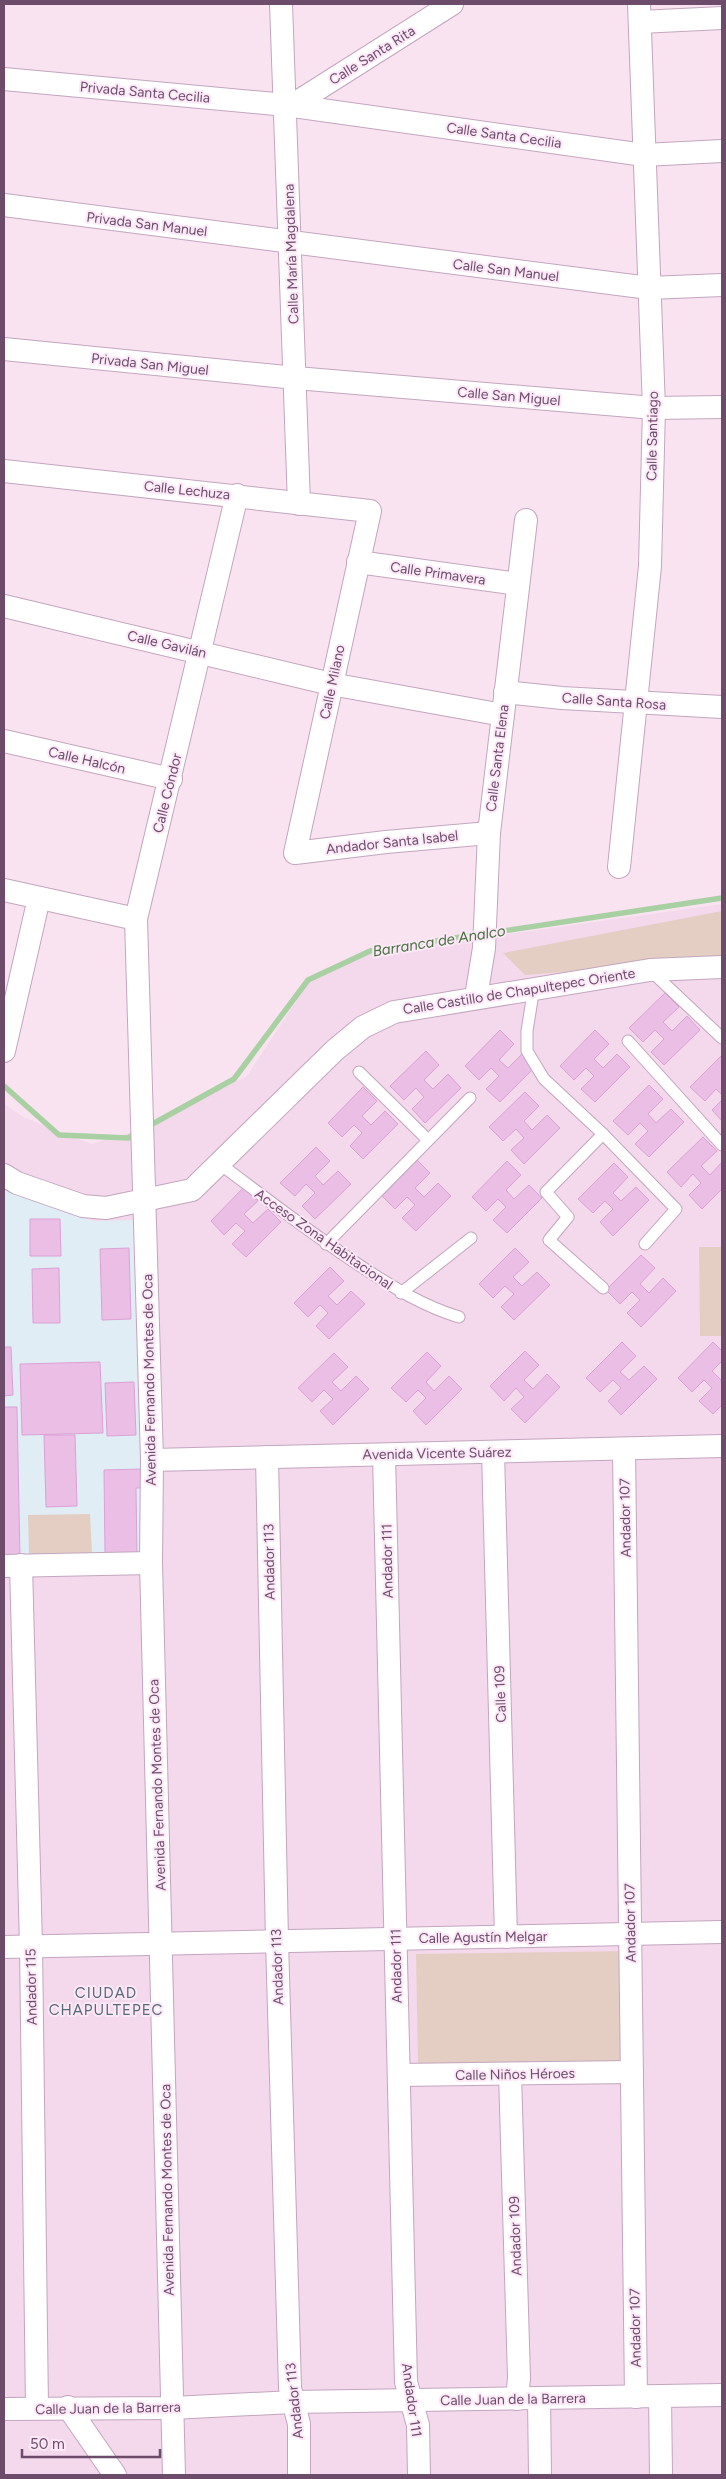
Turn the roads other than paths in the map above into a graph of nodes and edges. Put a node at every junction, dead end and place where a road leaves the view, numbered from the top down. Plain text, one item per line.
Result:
1 (281, 4) edge
2 (452, 4) edge
3 (639, 13) edge
4 (722, 18) edge
5 (4, 79) edge
6 (288, 105) junction
7 (722, 151) edge
8 (644, 155) junction
9 (4, 205) edge
10 (291, 243) junction
11 (722, 285) edge
12 (649, 288) junction
13 (4, 349) edge
14 (296, 378) junction
15 (722, 406) edge
16 (654, 408) junction
17 (4, 471) edge
18 (237, 495) junction
19 (300, 504) junction
20 (370, 511) joint
21 (526, 520) dead end
22 (358, 562) junction
23 (518, 584) junction
24 (4, 606) edge
25 (200, 652) junction
26 (331, 684) junction
27 (505, 692) junction
28 (638, 703) junction
29 (722, 707) edge
30 (503, 715) junction
31 (4, 741) edge
32 (171, 778) junction
33 (488, 832) junction
34 (295, 853) joint
35 (619, 867) dead end
36 (4, 890) edge
37 (39, 898) junction
38 (136, 919) junction
39 (722, 967) edge
40 (650, 970) junction
41 (534, 987) junction
42 (476, 997) junction
43 (722, 1038) edge
44 (628, 1041) dead end
45 (4, 1051) edge
46 (358, 1072) dead end
47 (142, 1095) joint
48 (470, 1098) dead end
49 (603, 1134) junction
50 (720, 1137) edge
51 (428, 1140) junction
52 (220, 1164) junction
53 (4, 1175) edge
54 (144, 1200) junction
55 (471, 1238) dead end
56 (326, 1244) junction
57 (645, 1244) dead end
58 (603, 1288) dead end
59 (401, 1292) junction
60 (459, 1317) dead end
61 (722, 1446) edge
62 (624, 1449) junction
63 (493, 1452) junction
64 (384, 1455) junction
65 (267, 1457) junction
66 (152, 1460) junction
67 (151, 1563) junction
68 (12, 1565) edge
69 (722, 1932) edge
70 (630, 1934) junction
71 (506, 1937) junction
72 (396, 1939) junction
73 (277, 1941) junction
74 (162, 1944) junction
75 (31, 1946) junction
76 (4, 1947) edge
77 (632, 2072) junction
78 (510, 2074) junction
79 (398, 2075) junction
80 (722, 2395) edge
81 (660, 2396) junction
82 (636, 2397) junction
83 (528, 2399) junction
84 (411, 2401) junction
85 (294, 2402) junction
86 (68, 2407) junction
87 (37, 2408) junction
88 (172, 2408) junction
89 (4, 2409) edge
90 (115, 2475) edge
91 (174, 2475) edge
92 (300, 2475) edge
93 (419, 2475) edge
94 (540, 2475) edge
95 (661, 2475) edge

1 - 6 street, Calle María Magdalena
2 - 6 street, Calle Santa Rita
3 - 4 street
3 - 8 street, Calle Santiago
5 - 6 street, Privada Santa Cecilia
6 - 8 street, Calle Santa Cecilia
6 - 10 street, Calle María Magdalena
7 - 8 street, Calle Santa Cecilia
8 - 12 street, Calle Santiago
9 - 10 street, Privada San Manuel
10 - 12 street, Calle San Manuel
10 - 14 street, Calle María Magdalena
11 - 12 street, Calle San Manuel
12 - 16 street, Calle Santiago
13 - 14 street, Privada San Miguel
14 - 16 street, Calle San Miguel
14 - 19 street, Calle María Magdalena
15 - 16 street, Calle San Miguel
16 - 28 street, Calle Santiago
17 - 18 street, Calle Lechuza
18 - 19 street, Calle Lechuza
18 - 25 street, Calle Cóndor
19 - 20 street, Calle Lechuza
20 - 22 street, Calle Milano
21 - 23 street, Calle Santa Elena
22 - 23 street, Calle Primavera
22 - 26 street, Calle Milano
23 - 27 street, Calle Santa Elena
24 - 25 street, Calle Gavilán
25 - 26 street, Calle Gavilán
25 - 32 street, Calle Cóndor
26 - 30 street
26 - 34 street, Calle Milano
27 - 28 street, Calle Santa Rosa
27 - 30 street, Calle Santa Elena
28 - 29 street, Calle Santa Rosa
28 - 35 street, Calle Santiago
30 - 33 street, Calle Santa Elena
31 - 32 street, Calle Halcón
32 - 38 street, Calle Cóndor
33 - 34 street, Andador Santa Isabel
33 - 42 street, Calle Santa Elena
36 - 37 street
37 - 38 street
37 - 45 street
38 - 47 street, Calle Cóndor
39 - 40 street, Calle Castillo de Chapultepec Oriente
40 - 41 street, Calle Castillo de Chapultepec Oriente
40 - 43 lane
41 - 42 street, Calle Castillo de Chapultepec Oriente
41 - 49 lane
42 - 52 street, Calle Castillo de Chapultepec Oriente
44 - 50 lane
46 - 51 lane
47 - 54 street, Avenida Fernando Montes de Oca
48 - 51 lane
49 - 57 lane
49 - 58 lane
51 - 56 lane
52 - 54 street, Calle Castillo de Chapultepec Oriente
52 - 56 lane, Acceso Zona Habitacional
53 - 54 street, Calle Castillo de Chapultepec Oriente
54 - 66 street, Avenida Fernando Montes de Oca
55 - 59 lane
56 - 59 lane, Acceso Zona Habitacional
59 - 60 lane, Acceso Zona Habitacional
61 - 62 street, Avenida Vicente Suárez
62 - 63 street, Avenida Vicente Suárez
62 - 70 street, Andador 107
63 - 64 street, Avenida Vicente Suárez
63 - 71 street, Calle 109
64 - 65 street, Avenida Vicente Suárez
64 - 72 street, Andador 111
65 - 66 street, Avenida Vicente Suárez
65 - 73 street, Andador 113
66 - 67 street, Avenida Fernando Montes de Oca
67 - 68 street
67 - 74 street, Avenida Fernando Montes de Oca
68 - 75 street, Andador 115
69 - 70 street, Calle Agustín Melgar
70 - 71 street, Calle Agustín Melgar
70 - 77 street, Andador 107
71 - 72 street, Calle Agustín Melgar
72 - 73 street, Calle Agustín Melgar
72 - 79 street, Andador 111
73 - 74 street, Calle Agustín Melgar
73 - 85 street, Andador 113
74 - 75 street, Calle Agustín Melgar
74 - 88 street, Avenida Fernando Montes de Oca
75 - 76 street, Calle Agustín Melgar
75 - 87 street, Andador 115
77 - 78 street, Calle Niños Héroes
77 - 82 street, Andador 107
78 - 79 street, Calle Niños Héroes
78 - 83 street, Andador 109
79 - 84 street, Andador 111
80 - 81 street, Calle Juan de la Barrera
81 - 82 street, Calle Juan de la Barrera
81 - 95 street
82 - 83 street, Calle Juan de la Barrera
83 - 84 street, Calle Juan de la Barrera
83 - 94 street, Andador 109
84 - 85 street, Calle Juan de la Barrera
84 - 93 street, Andador 111
85 - 88 street, Calle Juan de la Barrera
85 - 92 street, Andador 113
86 - 87 street, Calle Juan de la Barrera
86 - 88 street, Calle Juan de la Barrera
86 - 90 street
87 - 89 street, Calle Juan de la Barrera
88 - 91 street, Avenida Fernando Montes de Oca

